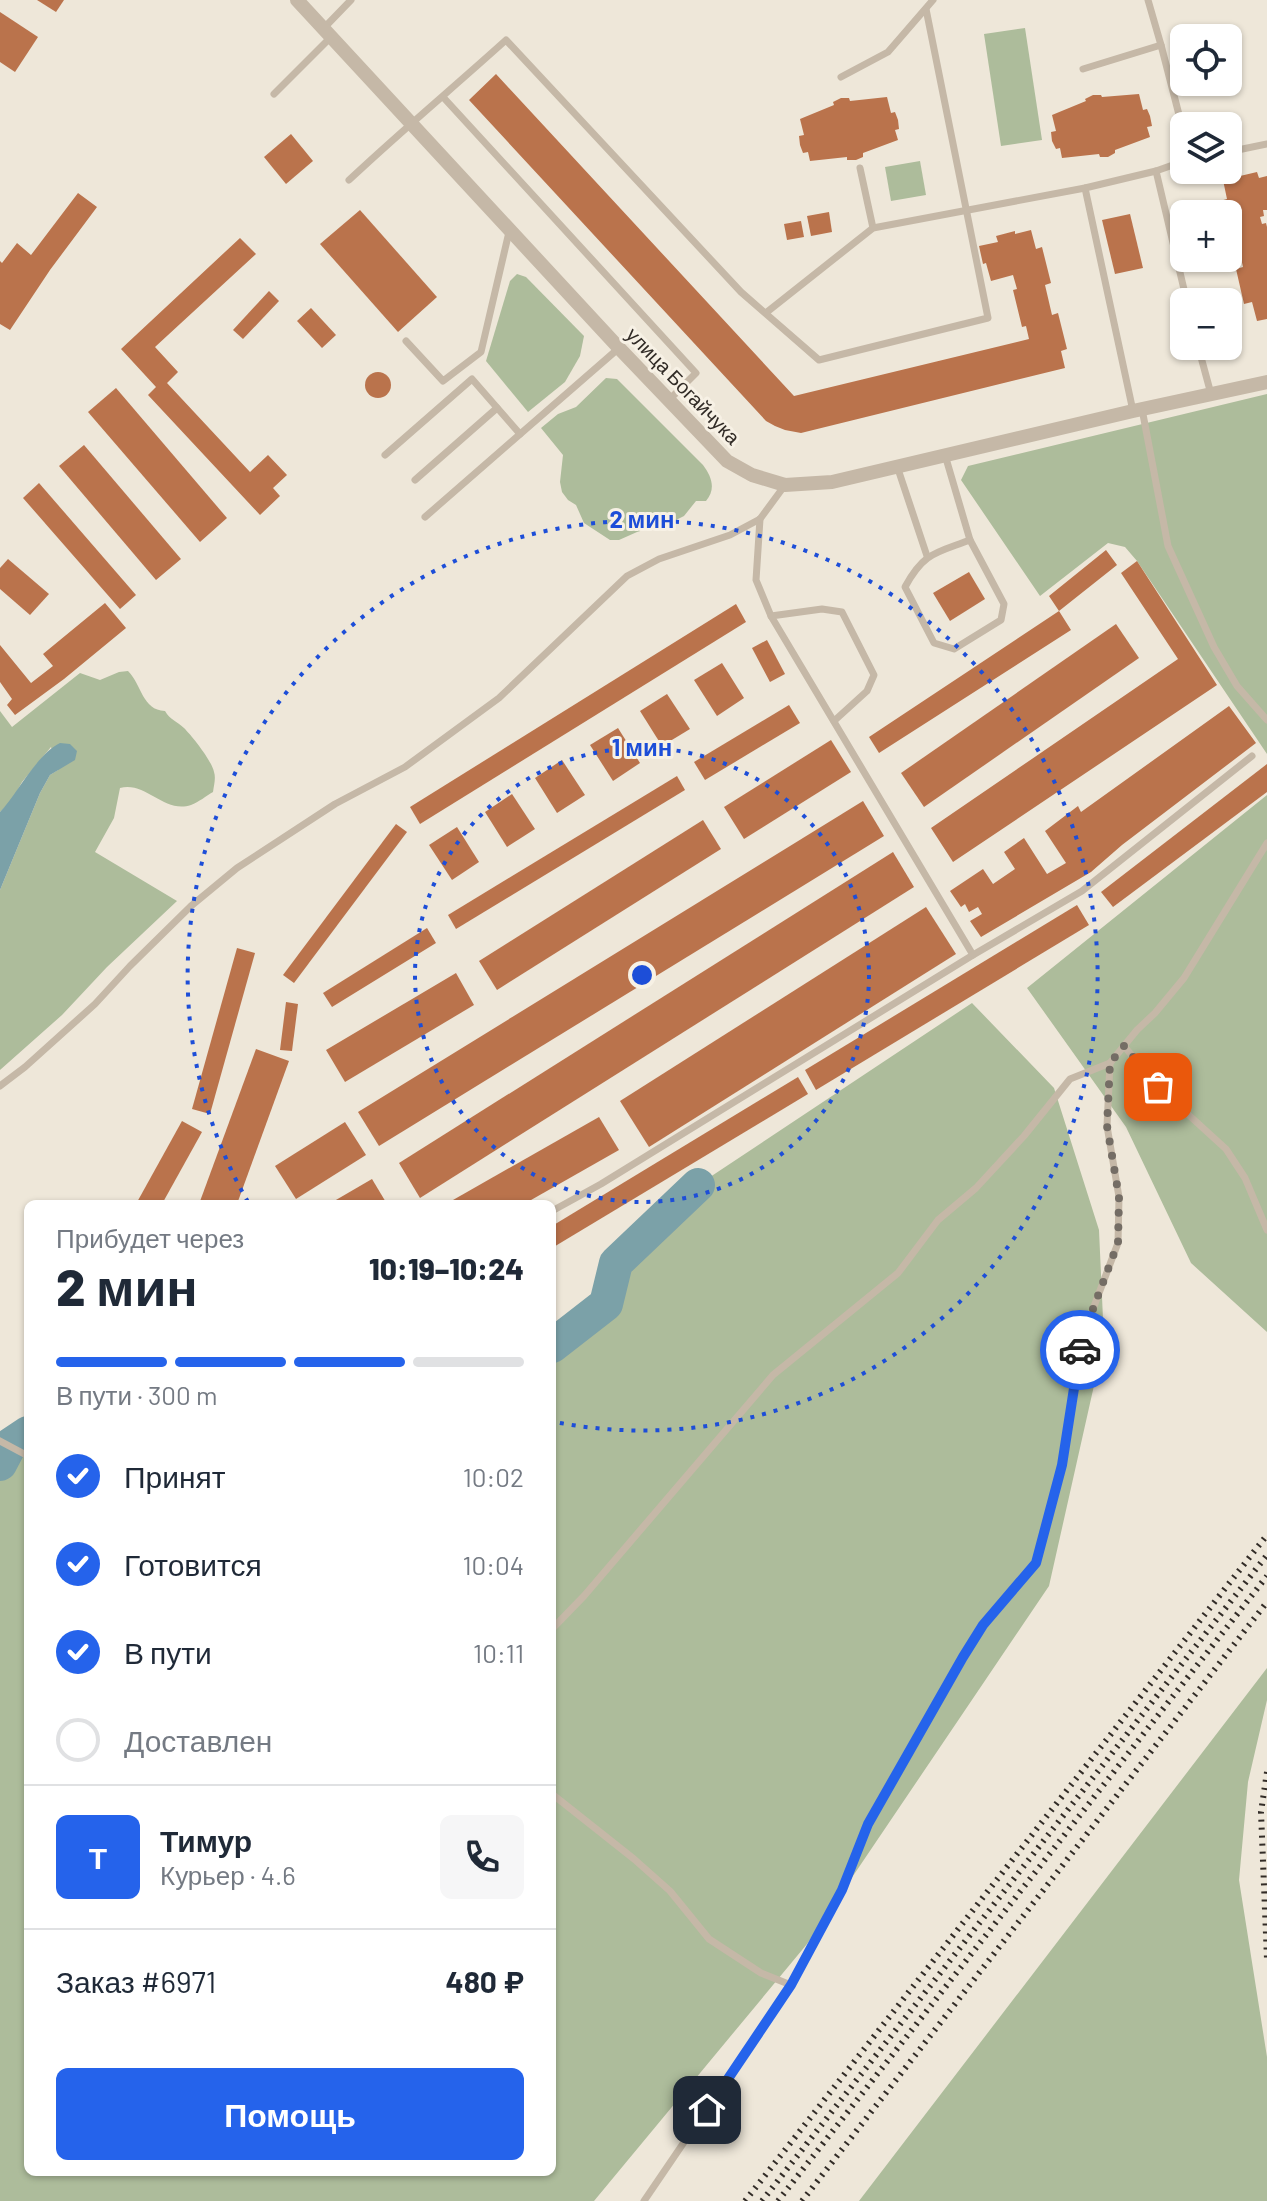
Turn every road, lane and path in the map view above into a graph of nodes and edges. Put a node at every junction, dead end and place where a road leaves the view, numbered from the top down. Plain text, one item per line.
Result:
1 (297, 0) edge
2 (351, 0) edge
3 (933, 0) edge
4 (1148, 0) edge
5 (926, 9) junction
6 (327, 33) junction
7 (1161, 45) junction
8 (1083, 69) dead end
9 (841, 77) dead end
10 (274, 94) dead end
11 (443, 97) junction
12 (1178, 112) edge
13 (411, 122) junction
14 (1267, 144) edge
15 (1242, 149) edge
16 (1170, 166) edge
17 (860, 168) dead end
18 (1156, 171) junction
19 (349, 180) dead end
20 (1085, 188) junction
21 (965, 210) junction
22 (873, 228) junction
23 (509, 229) junction
24 (1184, 288) edge
25 (767, 312) junction
26 (406, 341) dead end
27 (619, 348) junction
28 (1202, 360) edge
29 (1267, 382) edge
30 (1211, 394) junction
31 (669, 400) junction
32 (497, 408) junction
33 (1137, 410) junction
34 (520, 434) junction
35 (385, 455) dead end
36 (945, 455) junction
37 (897, 466) junction
38 (415, 480) dead end
39 (785, 485) junction
40 (425, 517) dead end
41 (760, 519) junction
42 (970, 540) junction
43 (927, 556) junction
44 (771, 616) junction
45 (1267, 720) edge
46 (834, 721) junction
47 (1252, 756) dead end
48 (1267, 843) edge
49 (973, 955) junction
50 (1124, 1046) junction
51 (1110, 1063) junction
52 (0, 1086) edge
53 (556, 1209) edge
54 (1267, 1230) edge
55 (0, 1441) edge
56 (24, 1454) edge
57 (556, 1625) edge
58 (556, 1797) edge
59 (791, 1985) junction
60 (644, 2201) edge

1 - 6 street, улица Богайчука
2 - 6 lane
3 - 5 lane
4 - 7 lane
5 - 9 lane
5 - 21 lane
6 - 10 lane
6 - 13 street, улица Богайчука
7 - 8 lane
7 - 12 lane
11 - 13 lane
11 - 25 lane
11 - 31 lane
13 - 19 lane
13 - 23 street, улица Богайчука
14 - 15 lane
16 - 18 lane
17 - 22 lane
18 - 20 lane
18 - 24 lane
20 - 21 lane
20 - 33 lane
21 - 22 lane
21 - 25 lane
22 - 25 lane
23 - 26 lane
23 - 27 street, улица Богайчука
27 - 31 street, улица Богайчука
27 - 34 lane
28 - 30 lane
29 - 30 street, улица Богайчука
30 - 33 street, улица Богайчука
31 - 39 street, улица Богайчука
32 - 34 lane
32 - 35 lane
32 - 38 lane
33 - 36 street, улица Богайчука
33 - 45 lane
34 - 40 lane
36 - 37 street, улица Богайчука
36 - 42 lane
37 - 39 street, улица Богайчука
37 - 43 lane
39 - 41 lane
41 - 44 lane
41 - 52 lane
42 - 43 lane
42 - 43 lane
44 - 46 lane
44 - 46 lane
46 - 49 lane
47 - 49 lane
48 - 50 lane
49 - 53 lane
50 - 51 lane
50 - 54 lane
51 - 57 lane
51 - 59 lane
55 - 56 lane
58 - 59 lane
59 - 60 lane

